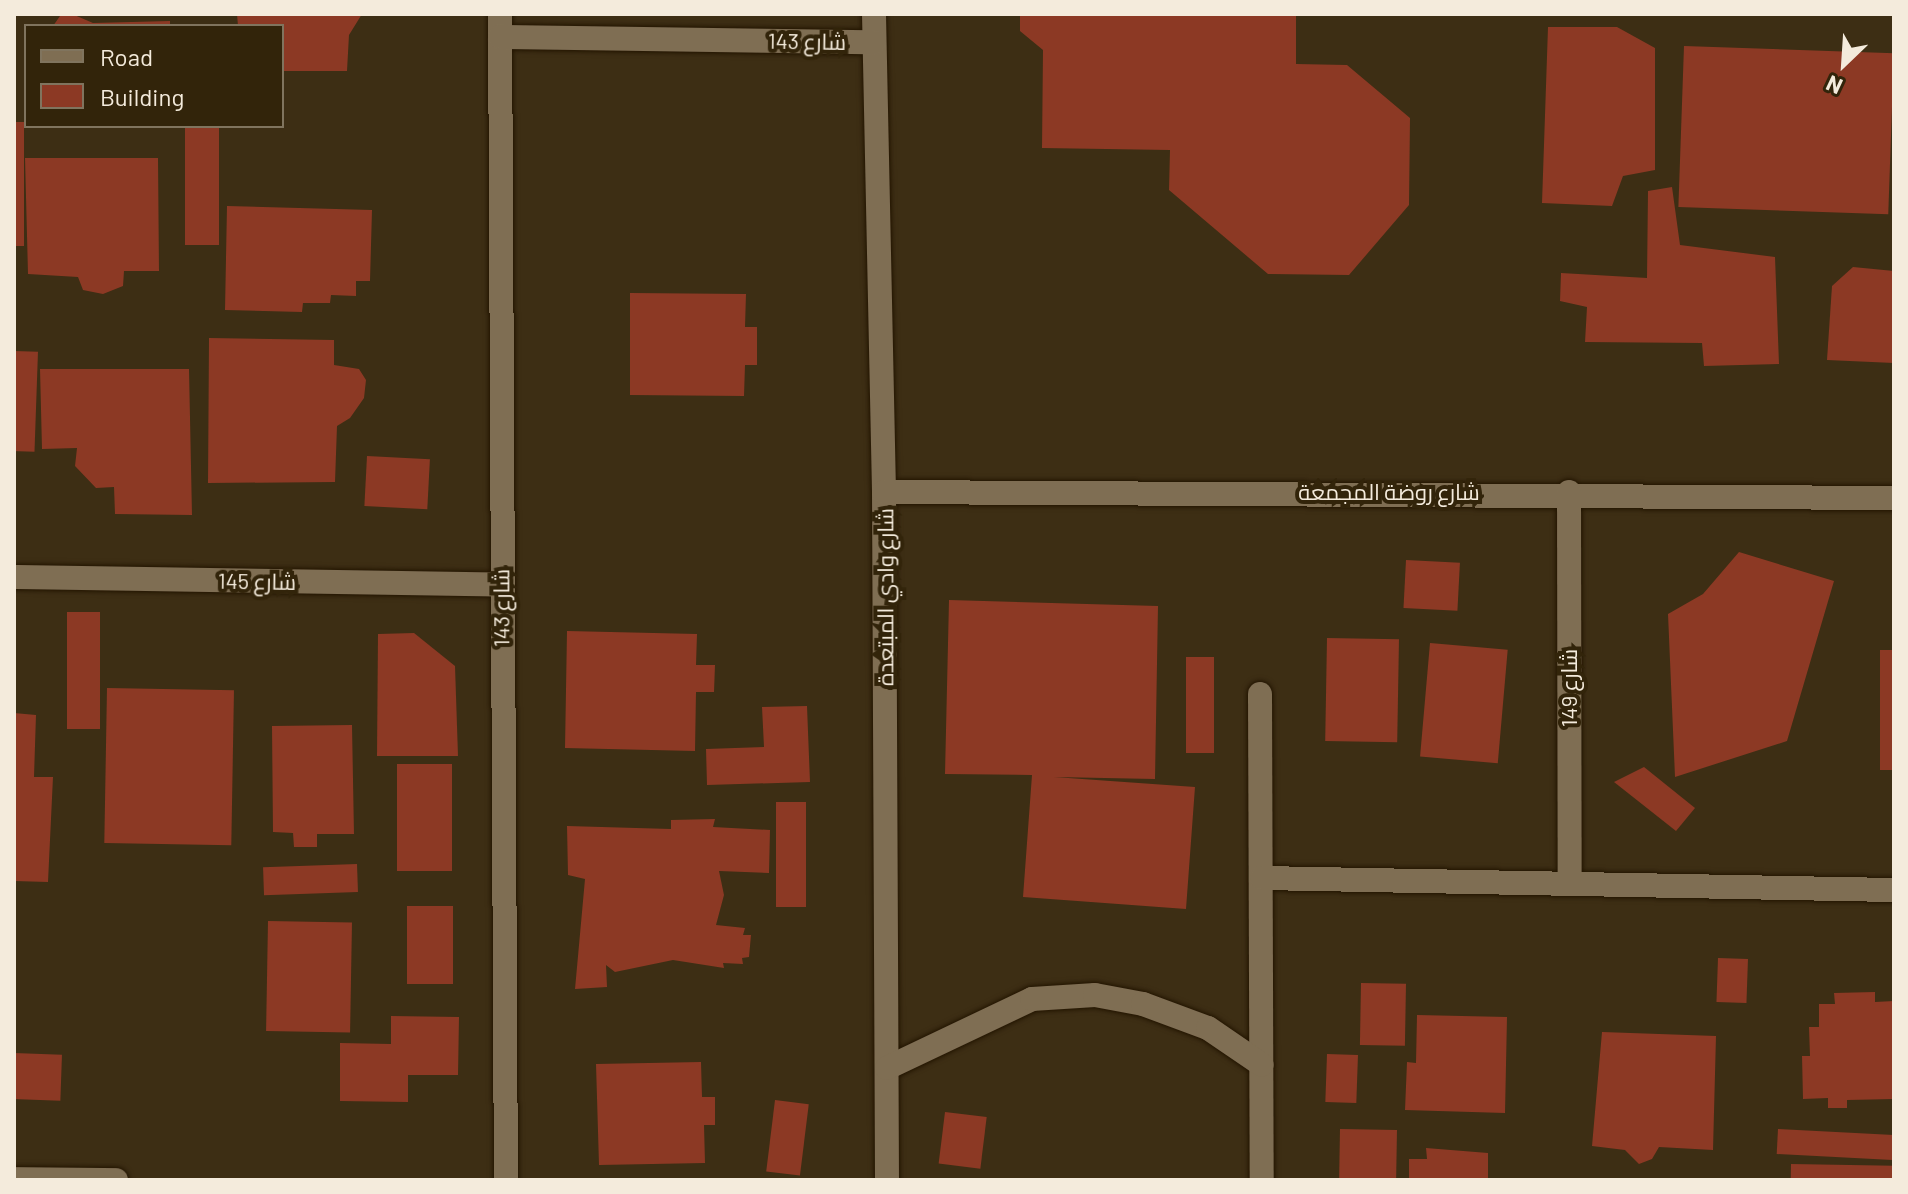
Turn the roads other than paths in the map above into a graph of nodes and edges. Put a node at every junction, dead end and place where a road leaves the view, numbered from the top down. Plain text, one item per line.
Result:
1 (874, 14) edge
2 (500, 26) edge
3 (874, 42) junction
4 (884, 492) junction
5 (1569, 492) junction
6 (1894, 498) edge
7 (14, 577) edge
8 (501, 585) junction
9 (1260, 694) dead end
10 (1262, 878) junction
11 (1570, 884) junction
12 (1894, 890) edge
13 (1262, 1065) junction
14 (887, 1068) junction
15 (14, 1179) edge
16 (116, 1180) edge
17 (506, 1180) edge
18 (887, 1180) edge
19 (1262, 1180) edge

1 - 3 street, شارع وادي المبتعدة
2 - 3 street, شارع 143
2 - 8 street, شارع 143
3 - 4 street, شارع وادي المبتعدة
4 - 5 street, شارع روضة المجمعة
4 - 14 street, شارع وادي المبتعدة
5 - 6 street, شارع روضة المجمعة
5 - 11 street, شارع 149
7 - 8 street, شارع 145
8 - 17 street, شارع 143
9 - 10 street
10 - 11 street
10 - 13 street
11 - 12 street
13 - 14 street
13 - 19 street
14 - 18 street, شارع وادي المبتعدة
15 - 16 street

